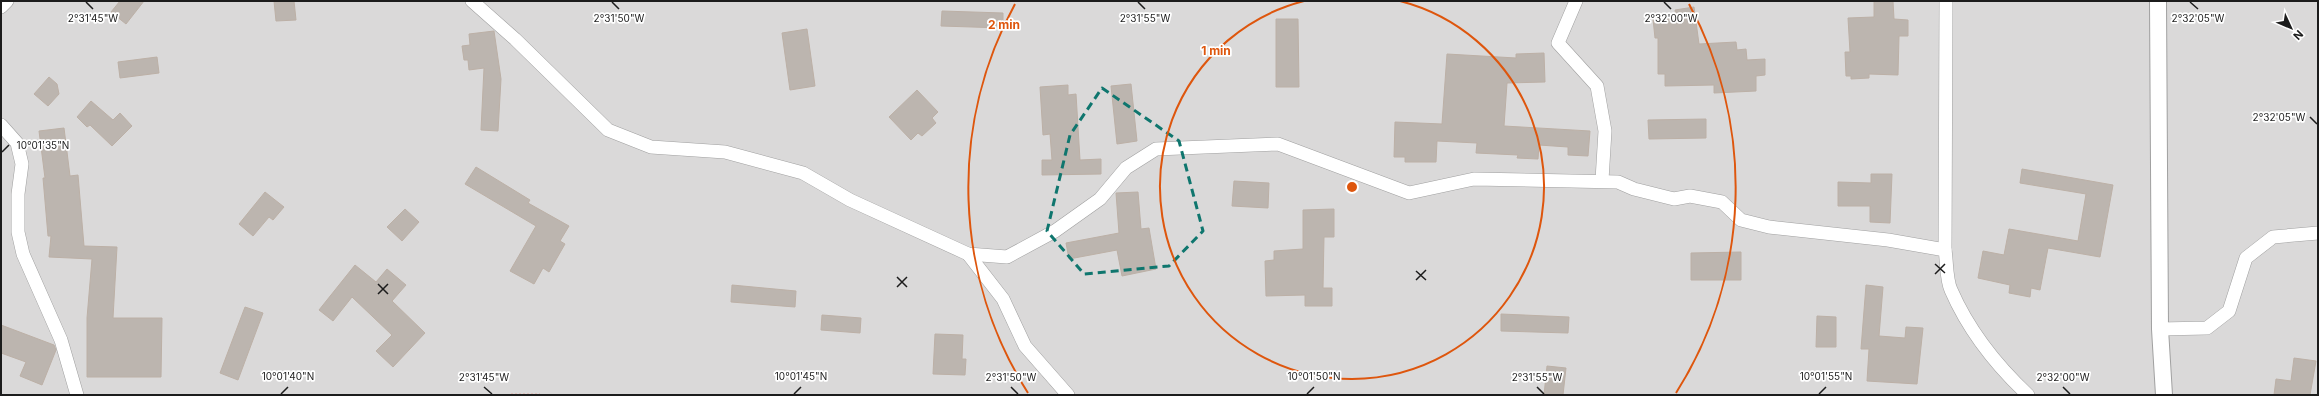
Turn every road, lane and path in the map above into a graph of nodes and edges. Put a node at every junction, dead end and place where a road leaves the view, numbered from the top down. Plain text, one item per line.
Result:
1 (7, 1) edge
2 (472, 1) edge
3 (1576, 1) edge
4 (1946, 1) edge
5 (2158, 1) edge
6 (1, 7) edge
7 (1, 125) edge
8 (1602, 180) junction
9 (2318, 233) edge
10 (1945, 250) junction
11 (968, 254) junction
12 (2160, 330) junction
13 (77, 395) edge
14 (511, 395) edge
15 (540, 395) edge
16 (1068, 395) edge
17 (2028, 395) edge
18 (2164, 395) edge

1 - 6 street
2 - 11 street
3 - 8 street
4 - 10 street
5 - 12 street
7 - 13 street
8 - 10 street
8 - 11 street
9 - 12 street
10 - 17 street
11 - 16 street
12 - 18 street
14 - 15 path

